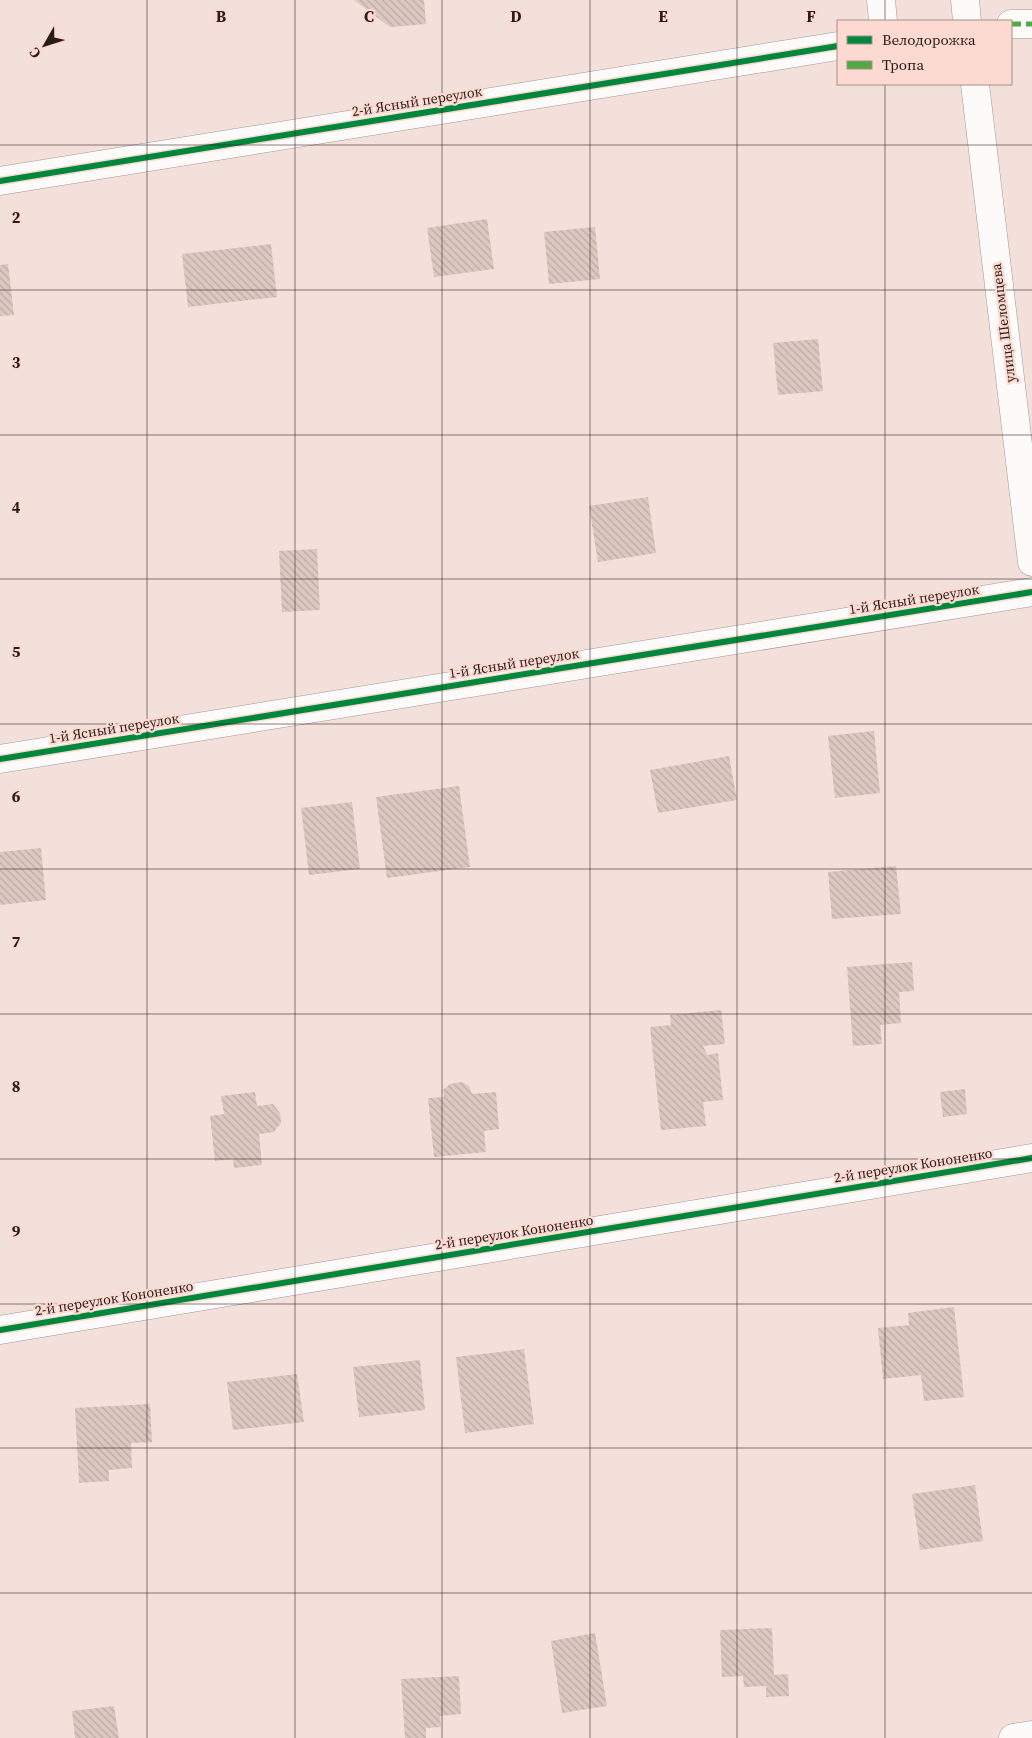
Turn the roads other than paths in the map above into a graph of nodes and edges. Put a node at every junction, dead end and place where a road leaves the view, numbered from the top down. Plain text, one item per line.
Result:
1 (881, 0) edge
2 (964, 0) edge
3 (883, 20) edge
4 (967, 20) edge
5 (1012, 24) edge
6 (1032, 24) edge
7 (837, 46) edge
8 (975, 85) edge
9 (0, 181) edge
10 (1032, 562) edge
11 (1032, 592) edge
12 (0, 759) edge
13 (1032, 1158) edge
14 (0, 1330) edge
15 (1032, 1735) edge
16 (1013, 1738) edge

1 - 3 street
2 - 4 street
5 - 6 street
7 - 9 street, 2-й Ясный переулок
8 - 10 street, улица Шеломцева
11 - 12 street, 1-й Ясный переулок
13 - 14 street, 2-й переулок Кононенко
15 - 16 street

